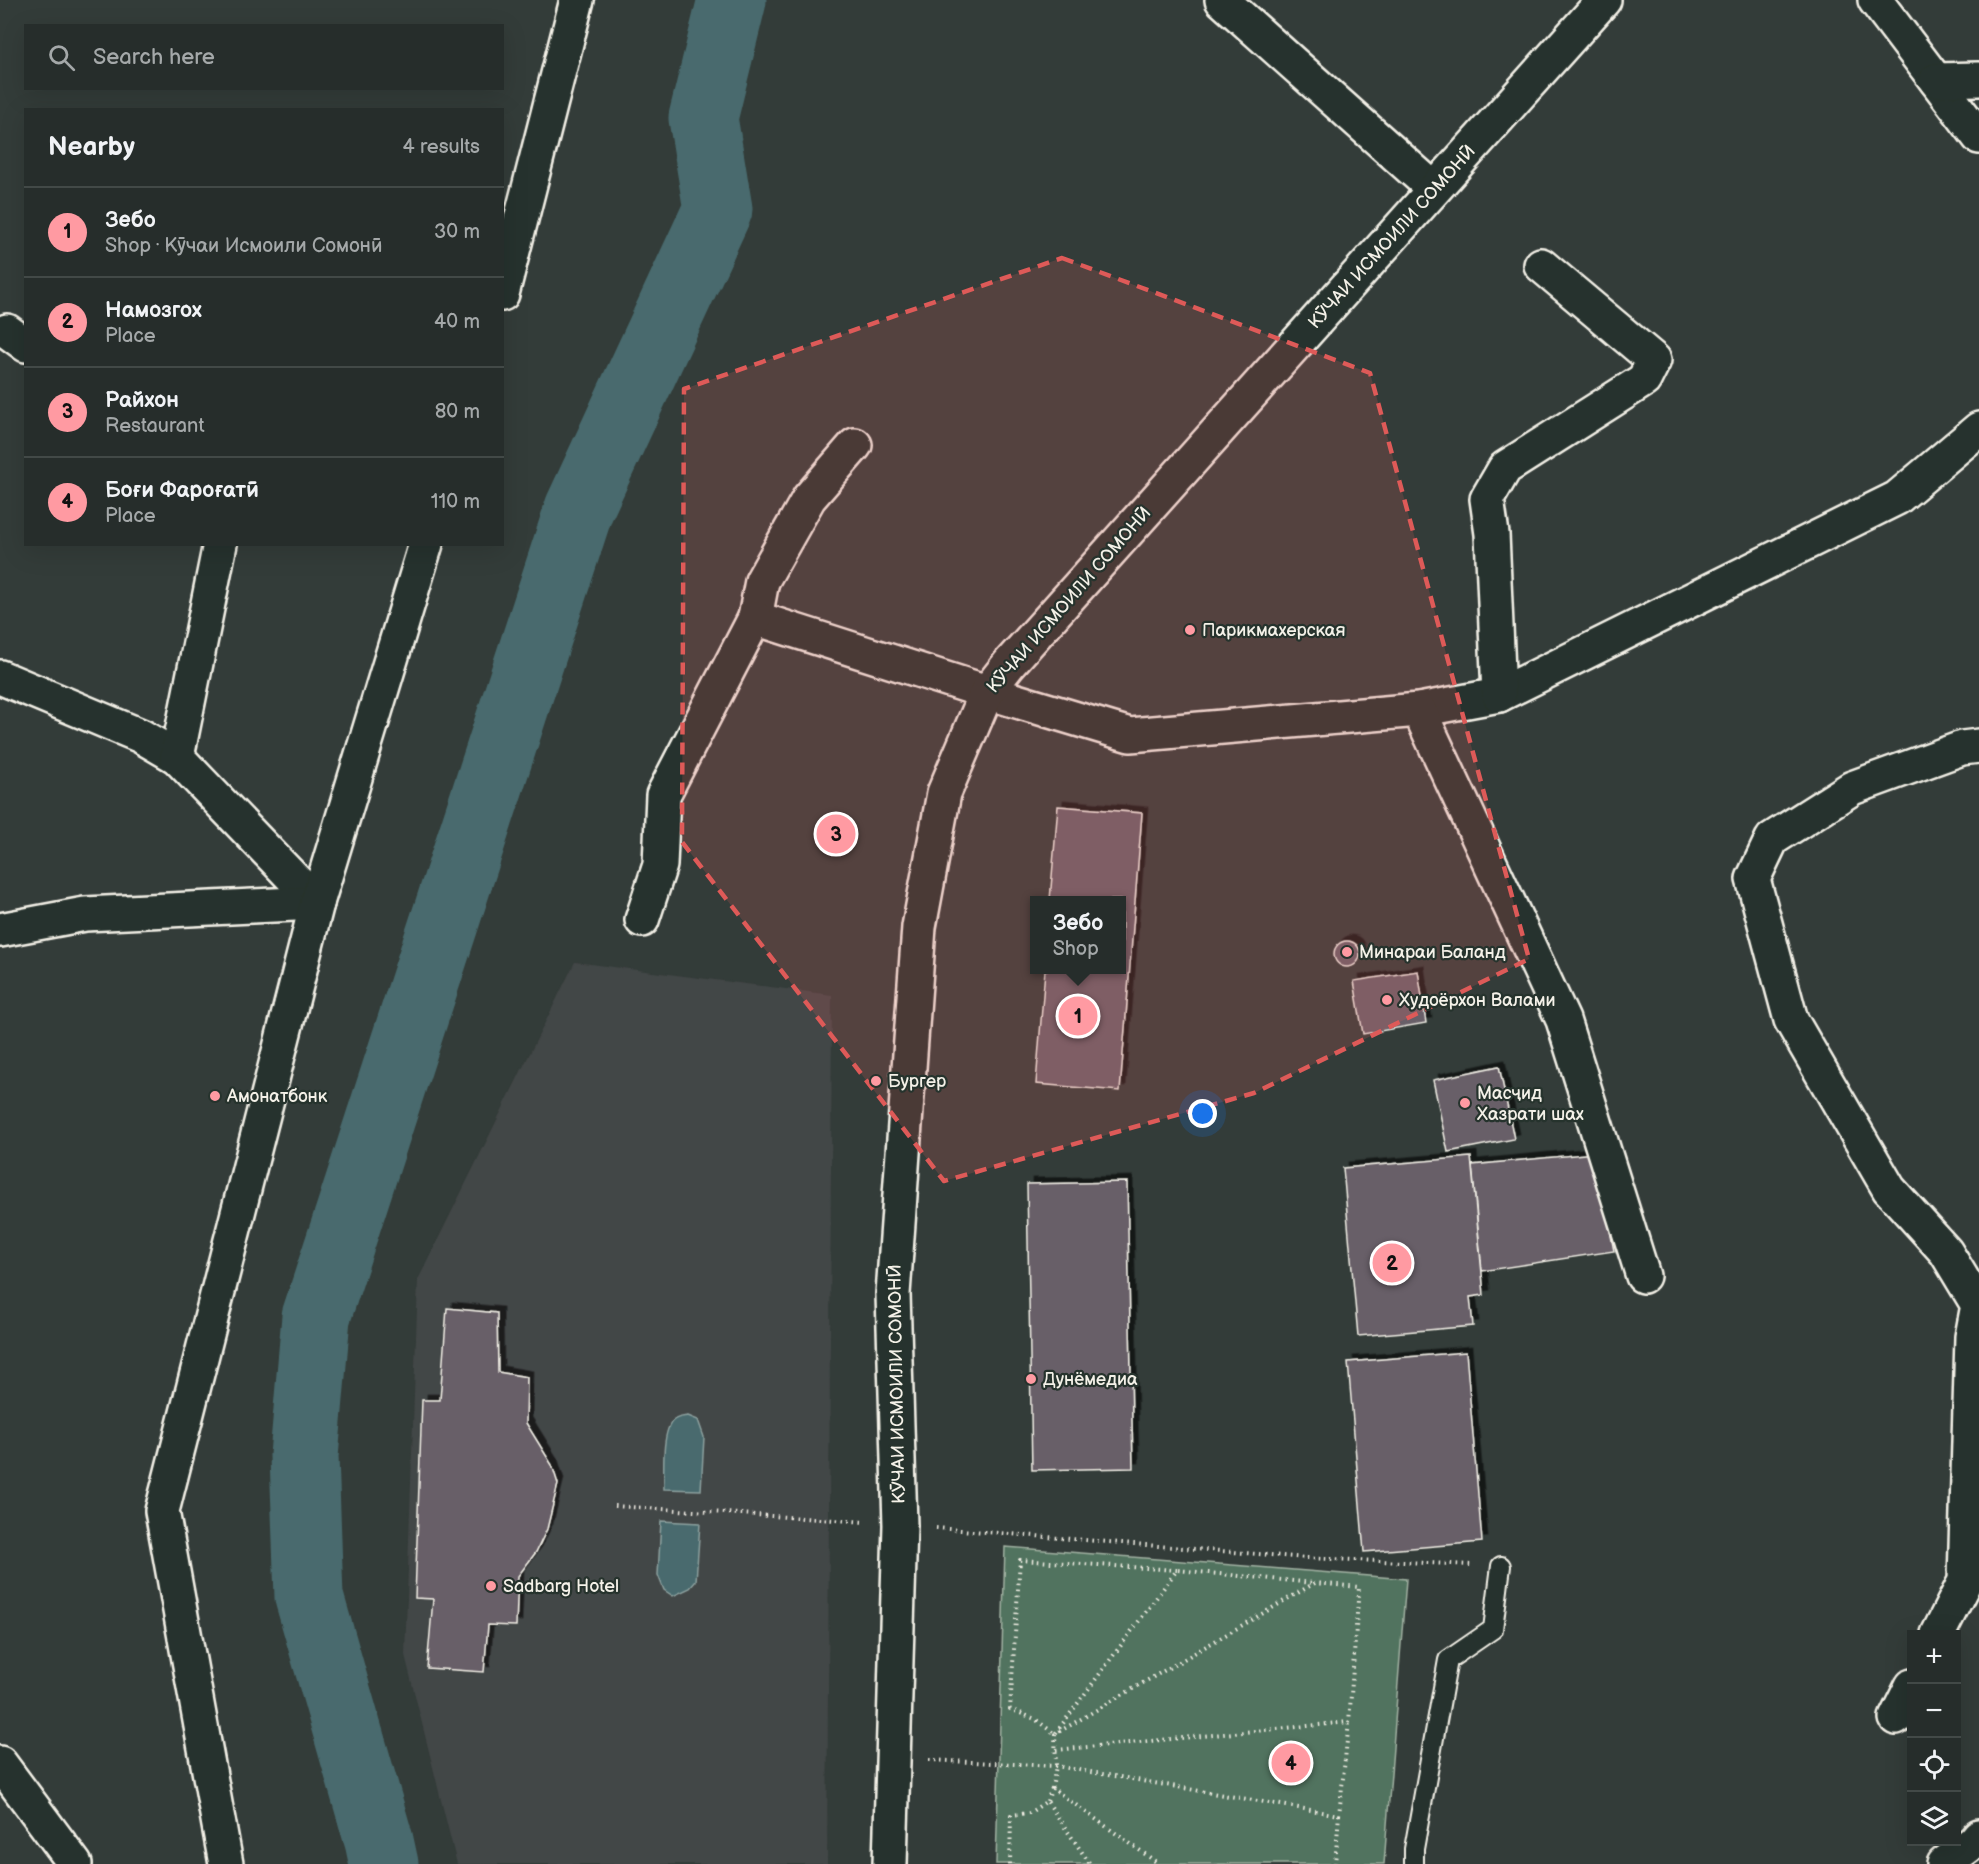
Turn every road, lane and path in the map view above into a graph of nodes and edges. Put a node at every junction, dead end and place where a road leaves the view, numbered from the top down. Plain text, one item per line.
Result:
1 (578, 0) edge
2 (1222, 0) edge
3 (1604, 0) edge
4 (1875, 0) edge
5 (1979, 79) edge
6 (1936, 80) junction
7 (1979, 137) edge
8 (1434, 189) junction
9 (1541, 265) dead end
10 (504, 286) edge
11 (1979, 429) edge
12 (855, 445) dead end
13 (219, 546) edge
14 (425, 546) edge
15 (755, 618) junction
16 (0, 677) edge
17 (987, 692) junction
18 (1499, 695) junction
19 (1419, 710) junction
20 (1979, 746) edge
21 (177, 757) junction
22 (317, 903) junction
23 (642, 920) dead end
24 (0, 930) edge
25 (1643, 1276) dead end
26 (615, 1506) dead end
27 (900, 1525) junction
28 (1973, 1530) edge
29 (1501, 1566) joint
30 (1177, 1570) junction
31 (1315, 1583) junction
32 (1940, 1630) edge
33 (1907, 1695) edge
34 (1896, 1718) dead end
35 (1349, 1722) junction
36 (1055, 1734) junction
37 (1056, 1750) junction
38 (892, 1758) junction
39 (0, 1763) edge
40 (1056, 1766) junction
41 (1052, 1788) junction
42 (1047, 1801) junction
43 (1339, 1815) junction
44 (1977, 1841) edge
45 (75, 1864) edge
46 (226, 1864) edge
47 (890, 1864) edge
48 (1010, 1864) edge
49 (1090, 1864) edge
50 (1159, 1864) edge
51 (1335, 1864) edge
52 (1414, 1864) edge
53 (1944, 1864) edge

1 - 10 street
2 - 8 street
3 - 8 street, КӮЧАИ ИСМОИЛИ СОМОНӢ
4 - 6 street
5 - 6 street
6 - 7 street
8 - 17 street, КӮЧАИ ИСМОИЛИ СОМОНӢ
9 - 18 street
11 - 18 street
12 - 15 street
13 - 21 street
14 - 22 street
15 - 17 street
15 - 23 street
16 - 21 street
17 - 19 street
17 - 27 street, КӮЧАИ ИСМОИЛИ СОМОНӢ
18 - 19 street
19 - 25 street
20 - 28 street
21 - 22 street
22 - 24 street
22 - 46 street
26 - 27 path
27 - 29 path
27 - 38 street, КӮЧАИ ИСМОИЛИ СОМОНӢ
28 - 32 street
29 - 52 lane
30 - 31 path
30 - 36 path
30 - 36 path
31 - 35 path
31 - 36 path
33 - 34 street
35 - 37 path
35 - 43 path
36 - 37 path
37 - 40 path
38 - 40 path
38 - 47 street, КӮЧАИ ИСМОИЛИ СОМОНӢ
39 - 45 street
40 - 41 path
40 - 43 path
41 - 42 path
41 - 50 path
42 - 48 path
42 - 49 path
43 - 51 path
44 - 53 street

